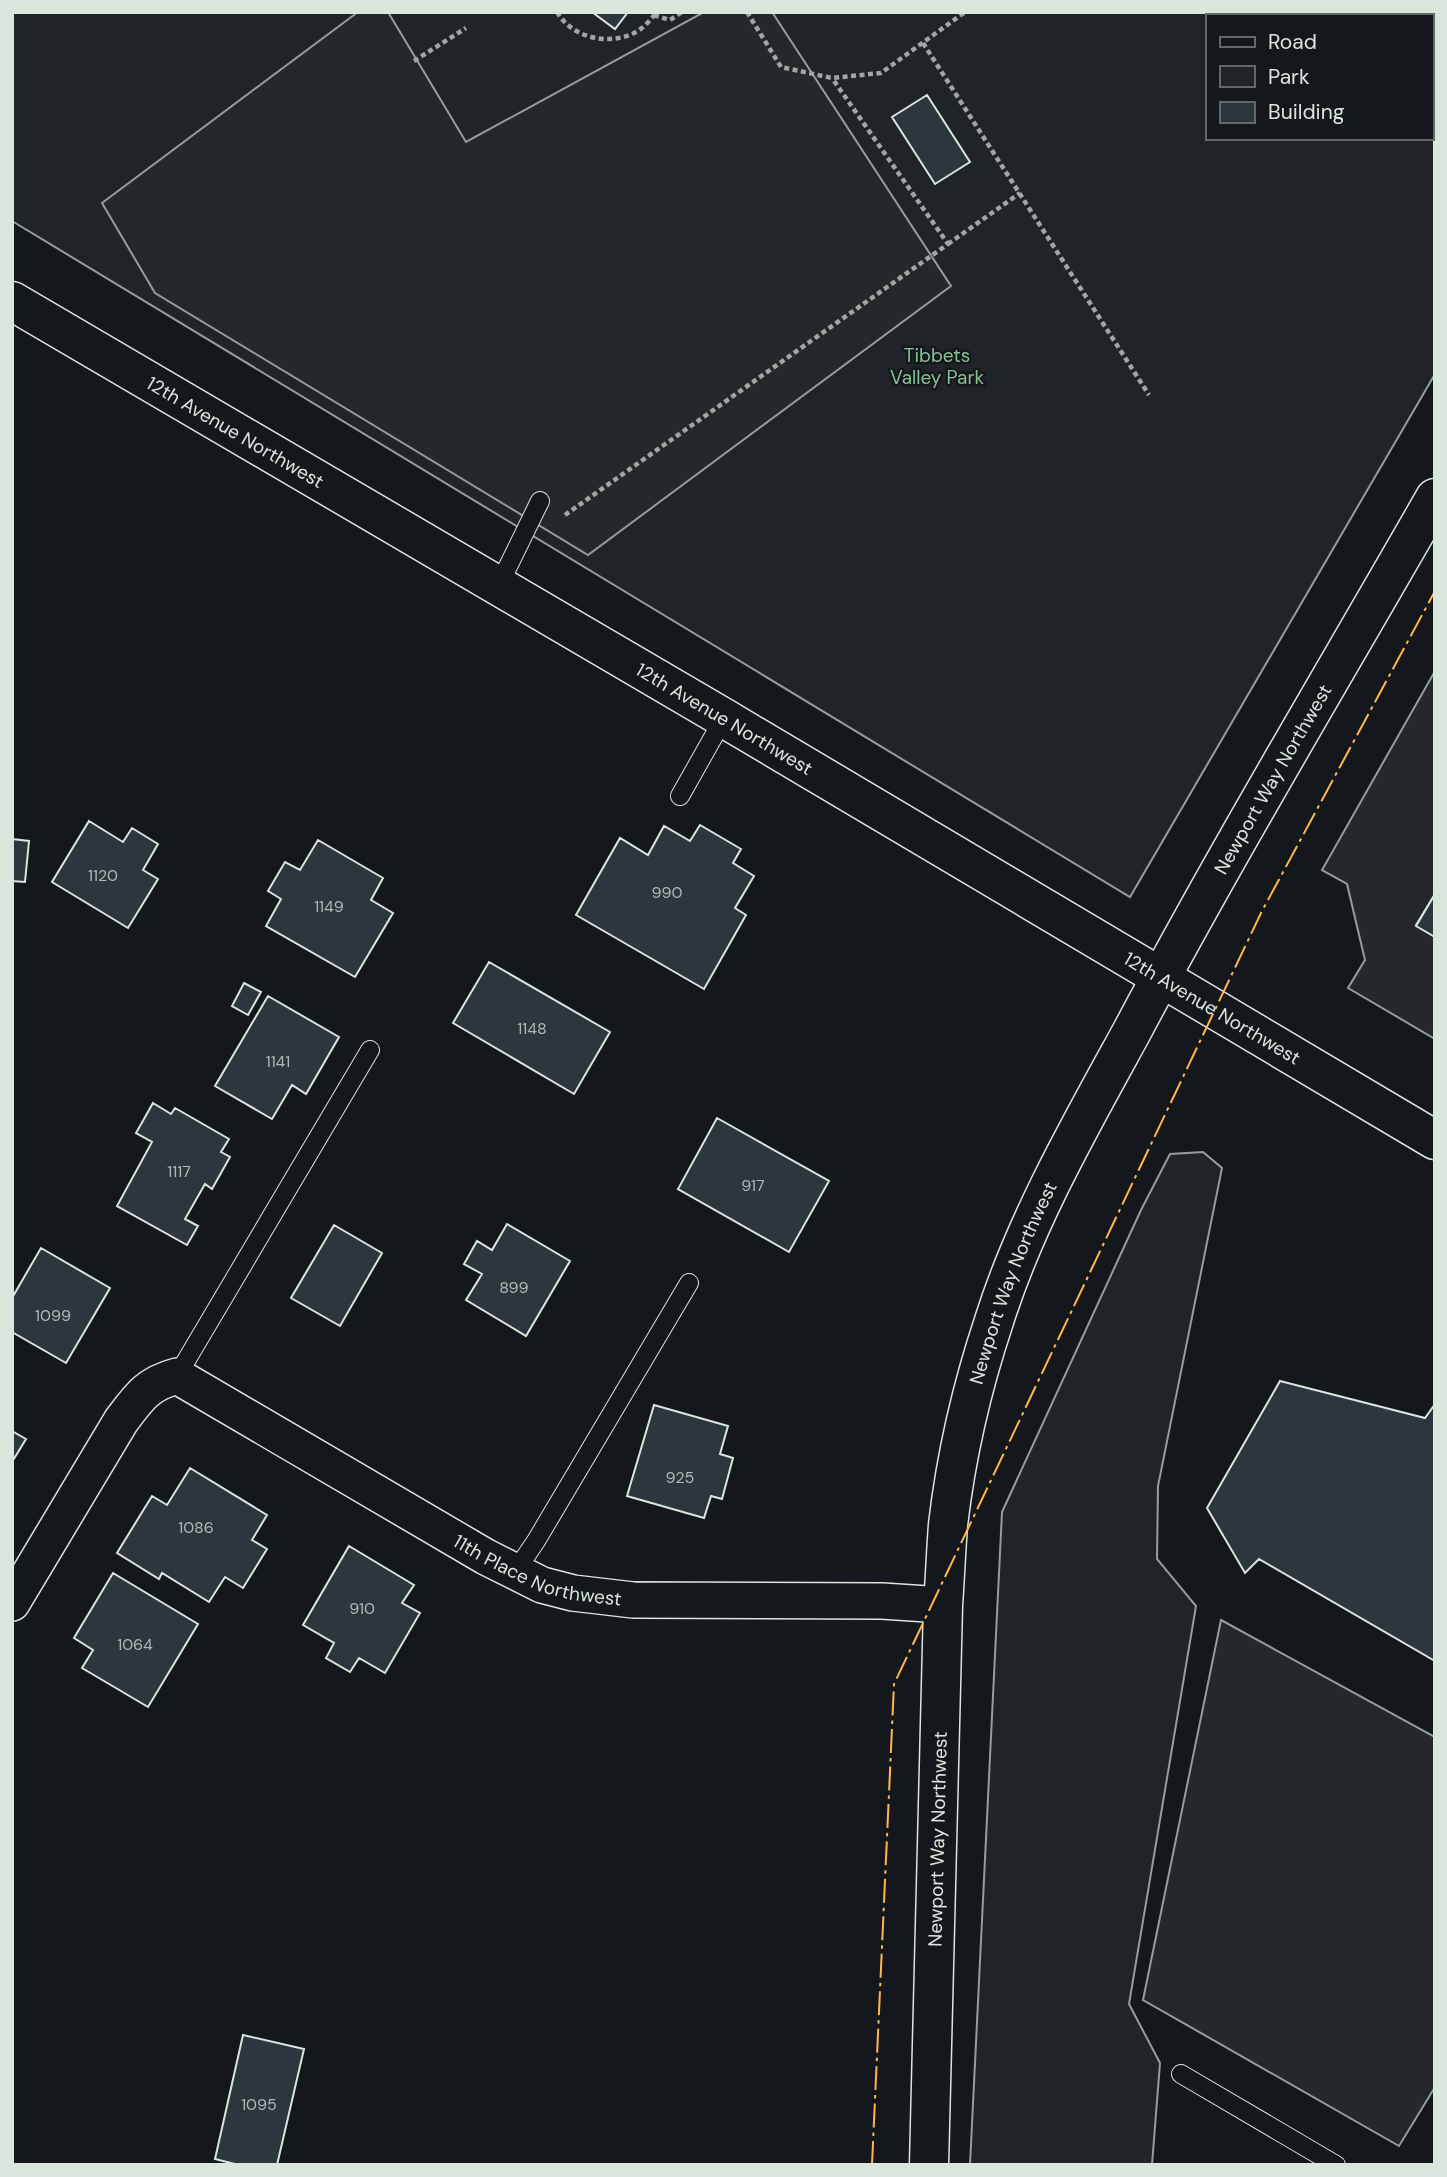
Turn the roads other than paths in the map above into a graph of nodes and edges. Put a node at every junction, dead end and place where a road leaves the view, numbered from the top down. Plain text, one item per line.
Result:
1 (12, 301) edge
2 (1435, 498) edge
3 (540, 501) dead end
4 (498, 587) junction
5 (724, 718) junction
6 (680, 796) dead end
7 (1160, 977) junction
8 (370, 1050) dead end
9 (1435, 1140) edge
10 (689, 1283) dead end
11 (177, 1376) junction
12 (515, 1572) junction
13 (12, 1603) edge
14 (943, 1605) junction
15 (1181, 2074) dead end
16 (929, 2165) edge
17 (1336, 2165) edge

1 - 4 street, 12th Avenue Northwest
2 - 7 street, Newport Way Northwest
3 - 4 lane
4 - 5 street, 12th Avenue Northwest
5 - 6 lane
5 - 7 street, 12th Avenue Northwest
7 - 9 street, 12th Avenue Northwest
7 - 14 street, Newport Way Northwest
8 - 11 lane
10 - 12 lane
11 - 12 street, 11th Place Northwest
11 - 13 street
12 - 14 street, 11th Place Northwest
14 - 16 street, Newport Way Northwest
15 - 17 lane

